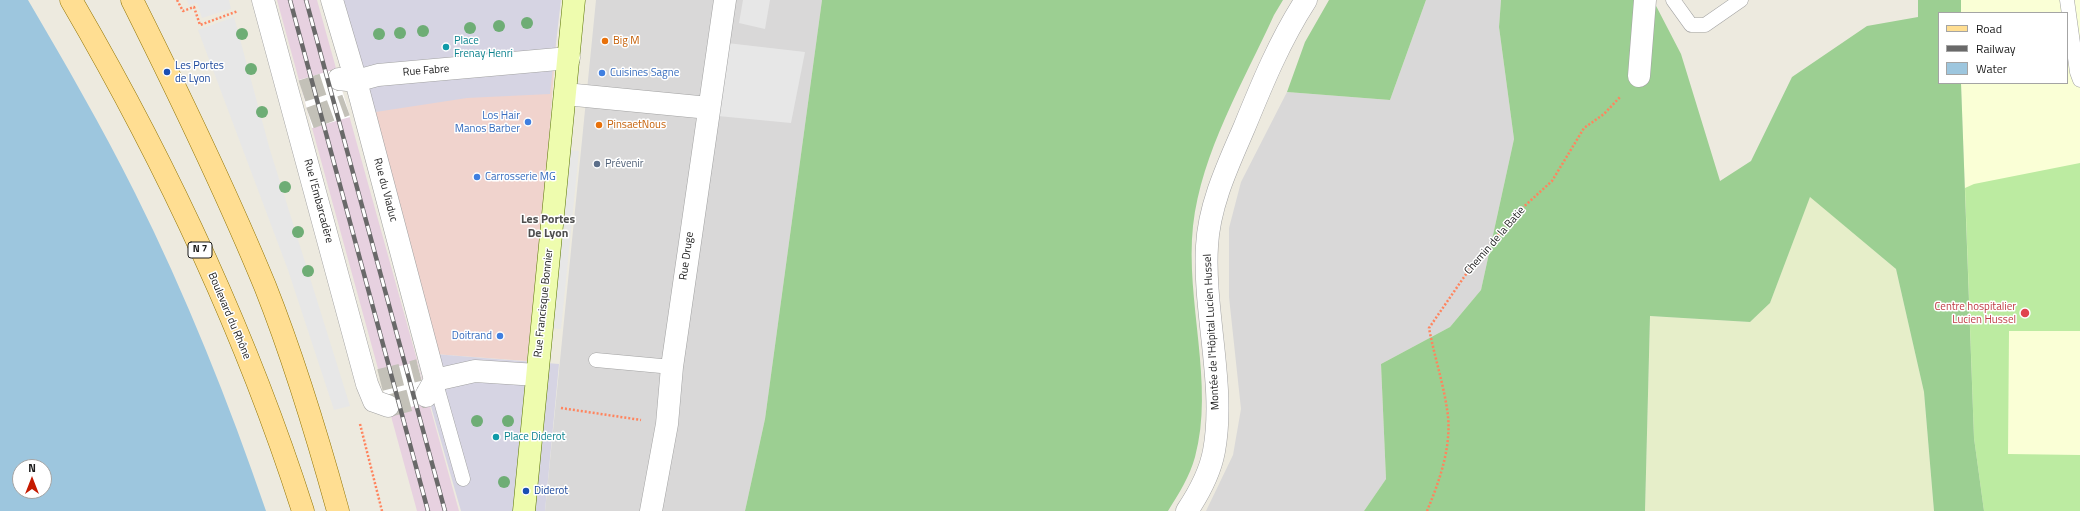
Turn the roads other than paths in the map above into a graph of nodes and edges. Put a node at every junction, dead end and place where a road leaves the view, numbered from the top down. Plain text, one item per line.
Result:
1 (71, 0) edge
2 (132, 0) edge
3 (332, 0) edge
4 (574, 0) edge
5 (725, 0) edge
6 (1306, 0) edge
7 (1645, 0) edge
8 (1673, 0) edge
9 (1741, 0) edge
10 (2067, 0) edge
11 (264, 2) edge
12 (569, 58) junction
13 (2079, 75) edge
14 (1639, 76) road end
15 (348, 80) junction
16 (565, 94) junction
17 (346, 105) dead end
18 (709, 108) junction
19 (596, 360) dead end
20 (672, 367) junction
21 (537, 376) junction
22 (427, 382) junction
23 (377, 393) dead end
24 (463, 479) dead end
25 (303, 511) edge
26 (338, 511) edge
27 (524, 511) edge
28 (651, 511) edge
29 (1187, 511) edge

1 - 25 main road, Boulevard du Rhône / N 7
2 - 26 main road
3 - 15 street, Rue du Viaduc
4 - 12 street, Rue Francisque Bonnier
5 - 18 street, Rue Druge
6 - 29 street, Montée de l'Hôpital Lucien Hussel
7 - 14 street
8 - 9 lane
10 - 13 lane
11 - 23 street, Rue l'Embarcadère
12 - 15 street, Rue Fabre
12 - 16 street, Rue Francisque Bonnier
15 - 17 street
15 - 22 street, Rue du Viaduc
16 - 18 street
16 - 21 street, Rue Francisque Bonnier
18 - 20 street, Rue Druge
19 - 20 lane
20 - 28 street, Rue Druge
21 - 22 street
21 - 27 street, Rue Francisque Bonnier
22 - 24 lane

